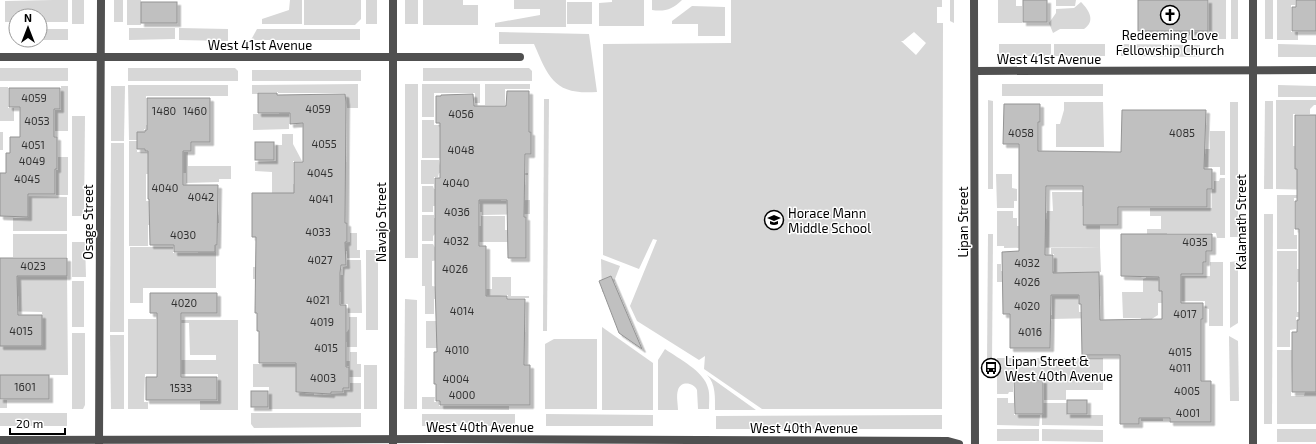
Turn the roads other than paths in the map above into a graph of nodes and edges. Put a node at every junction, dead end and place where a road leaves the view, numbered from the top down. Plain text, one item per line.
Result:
1 (101, 0) edge
2 (393, 0) edge
3 (974, 0) edge
4 (1253, 0) edge
5 (0, 56) edge
6 (101, 57) junction
7 (393, 57) junction
8 (520, 57) dead end
9 (1316, 70) edge
10 (975, 71) junction
11 (1253, 71) junction
12 (0, 440) edge
13 (99, 442) edge
14 (394, 442) edge
15 (686, 442) edge
16 (959, 444) edge
17 (975, 444) edge
18 (1253, 444) edge

1 - 6 street, Osage Street
2 - 7 street, Navajo Street
3 - 10 street, Lipan Street
4 - 11 street, Kalamath Street
5 - 6 street, West 41st Avenue
6 - 7 street, West 41st Avenue
6 - 13 street, Osage Street
7 - 8 street, West 41st Avenue
7 - 14 street, Navajo Street
9 - 11 street, West 41st Avenue
10 - 11 street, West 41st Avenue
10 - 17 street, Lipan Street
11 - 18 street, Kalamath Street
12 - 13 street, West 40th Avenue
13 - 14 street, West 40th Avenue
14 - 15 street, West 40th Avenue
15 - 16 street, West 40th Avenue

